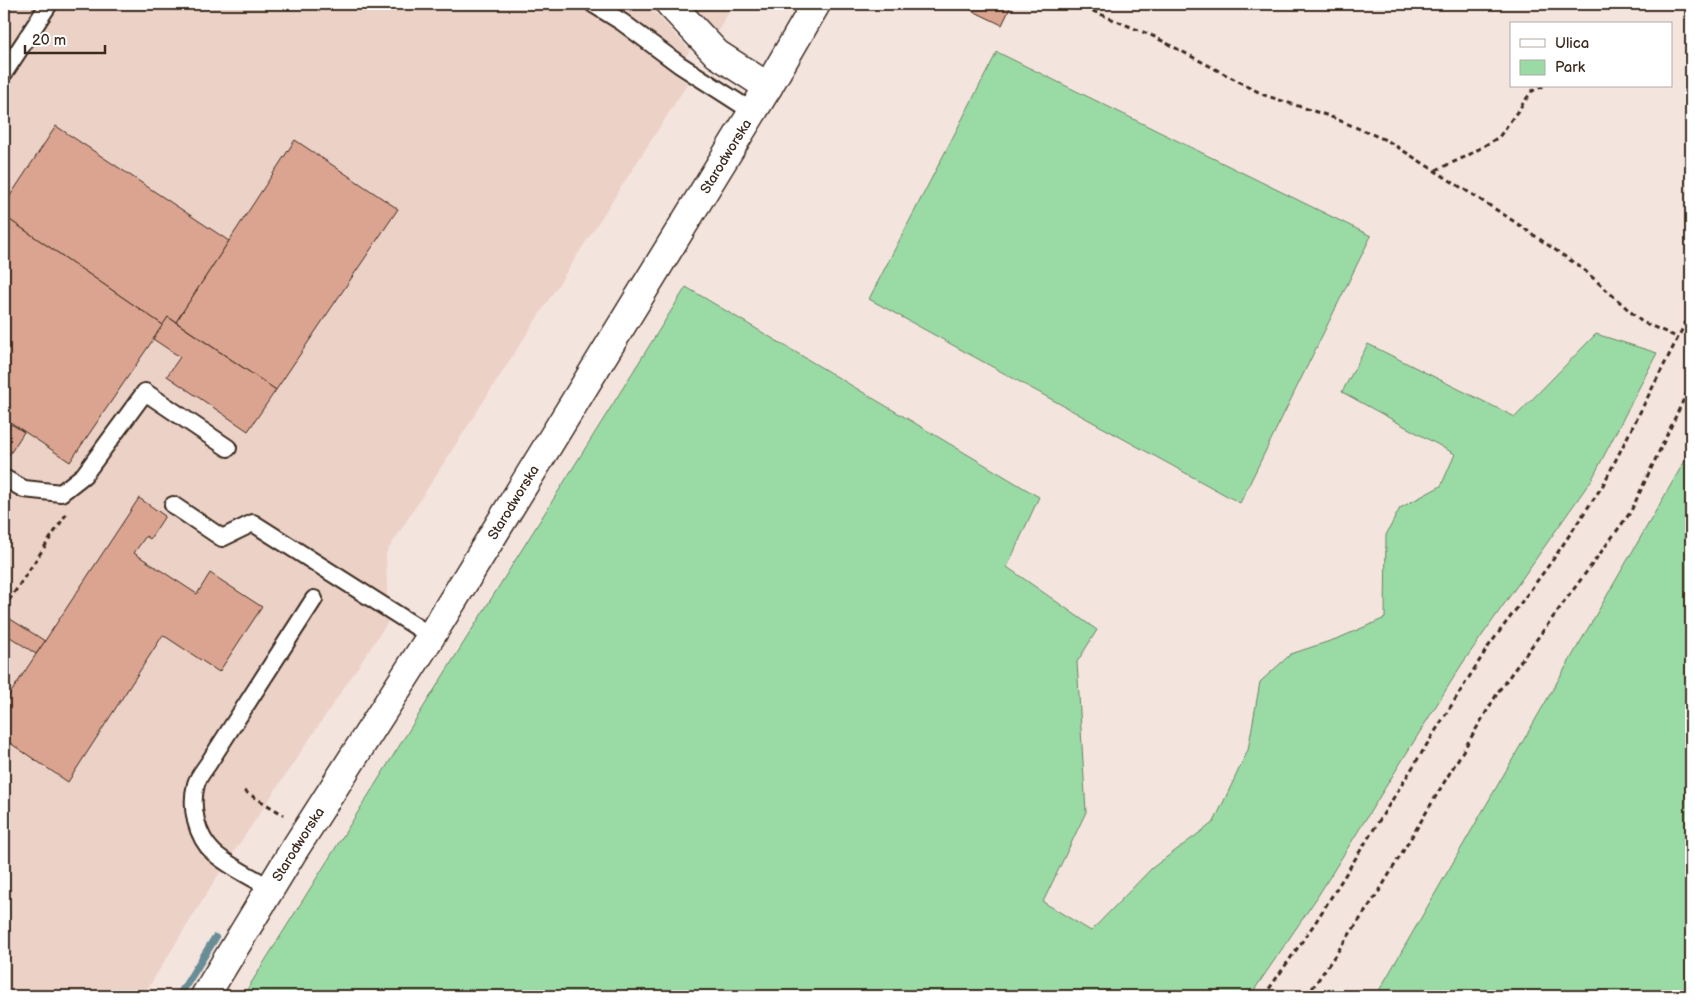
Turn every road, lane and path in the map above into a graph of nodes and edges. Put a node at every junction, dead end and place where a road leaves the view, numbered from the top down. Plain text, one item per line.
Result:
1 (49, 4) edge
2 (593, 4) edge
3 (670, 4) edge
4 (816, 4) edge
5 (1076, 4) edge
6 (4, 73) edge
7 (768, 88) junction
8 (1539, 88) edge
9 (753, 112) junction
10 (1436, 170) junction
11 (1691, 312) edge
12 (1677, 337) junction
13 (1691, 384) edge
14 (228, 448) dead end
15 (4, 478) edge
16 (60, 493) junction
17 (173, 505) dead end
18 (314, 599) dead end
19 (4, 608) edge
20 (431, 636) junction
21 (244, 791) dead end
22 (273, 809) dead end
23 (270, 888) junction
24 (205, 996) edge
25 (1264, 996) edge
26 (1307, 996) edge

1 - 6 lane
2 - 9 lane
3 - 7 street
4 - 7 street, Starodworska
5 - 10 path
7 - 9 street, Starodworska
8 - 10 path
9 - 20 street, Starodworska
10 - 12 path
11 - 12 path
12 - 25 path
13 - 26 path
14 - 16 lane
15 - 16 lane
16 - 19 path
17 - 20 lane
18 - 23 lane
20 - 23 street, Starodworska
21 - 22 path
23 - 24 street, Starodworska

